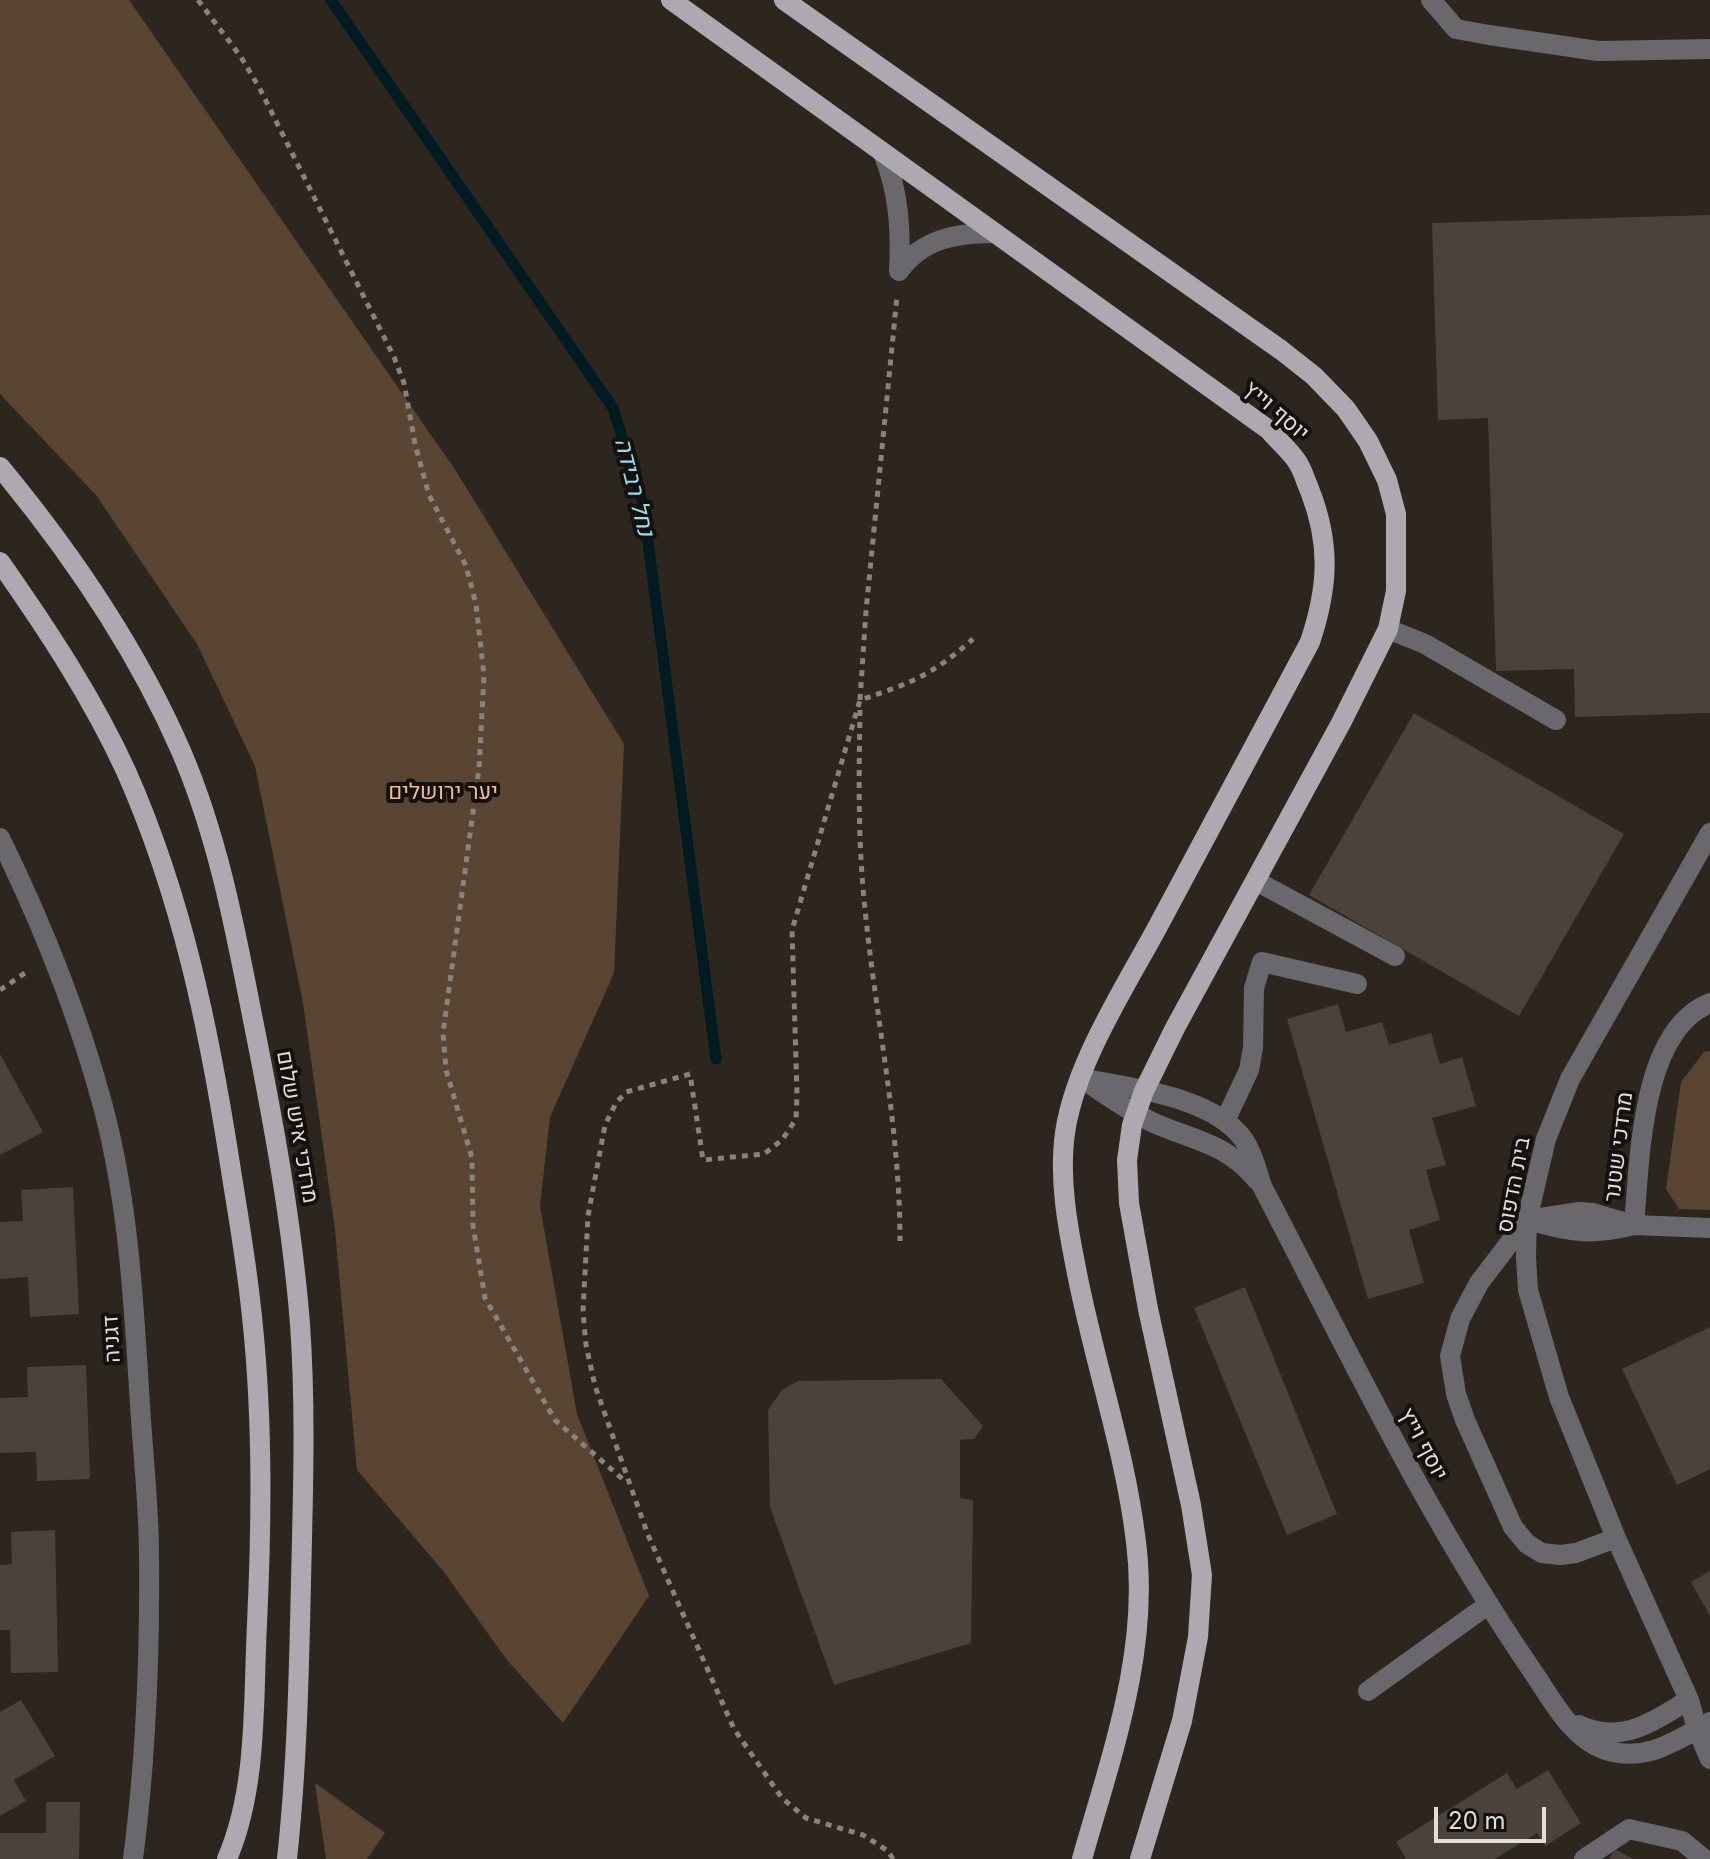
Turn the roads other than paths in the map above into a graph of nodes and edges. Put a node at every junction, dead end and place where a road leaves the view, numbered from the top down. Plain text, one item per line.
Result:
1 (671, 0) edge
2 (784, 0) edge
3 (1431, 0) edge
4 (1710, 49) edge
5 (883, 153) junction
6 (995, 233) junction
7 (0, 467) edge
8 (0, 562) edge
9 (1388, 629) junction
10 (1556, 720) dead end
11 (1710, 833) edge
12 (0, 838) edge
13 (1256, 881) junction
14 (1395, 956) dead end
15 (1357, 984) dead end
16 (1710, 1003) edge
17 (1080, 1078) junction
18 (1144, 1091) junction
19 (1136, 1114) junction
20 (1225, 1121) junction
21 (1262, 1186) junction
22 (1527, 1220) junction
23 (1634, 1225) junction
24 (1710, 1228) edge
25 (1616, 1538) junction
26 (1489, 1604) junction
27 (1368, 1691) dead end
28 (1689, 1700) junction
29 (1561, 1712) junction
30 (1706, 1724) edge
31 (1710, 1759) edge
32 (133, 1859) edge
33 (227, 1859) edge
34 (287, 1859) edge
35 (1082, 1859) edge
36 (1140, 1859) edge
37 (1584, 1859) edge
38 (1704, 1859) edge

1 - 5 main road, יוסף וייץ
2 - 9 main road
3 - 4 street
5 - 6 main road, יוסף וייץ
5 - 6 street
6 - 17 main road, יוסף וייץ
7 - 34 main road, מרדכי איש שלום
8 - 33 main road
9 - 10 street
9 - 13 main road
11 - 22 street, בית הדפוס
12 - 32 street, דגניה
13 - 14 street
13 - 18 main road
15 - 20 street
16 - 23 street, מרדכי שטנר
17 - 18 street, יוסף וייץ
17 - 19 street, יוסף וייץ
17 - 35 main road
18 - 19 main road
18 - 20 street, יוסף וייץ
19 - 21 street, יוסף וייץ
19 - 36 main road
20 - 21 street, יוסף וייץ
21 - 26 street, יוסף וייץ
22 - 23 street, מרדכי שטנר
22 - 25 street, בית הדפוס
22 - 25 street
23 - 24 street
25 - 28 street, בית הדפוס
26 - 27 street
26 - 29 street, יוסף וייץ
28 - 29 street, יוסף וייץ
28 - 30 street, בית הדפוס
29 - 30 street, יוסף וייץ
30 - 31 street, בית הדפוס
37 - 38 street

